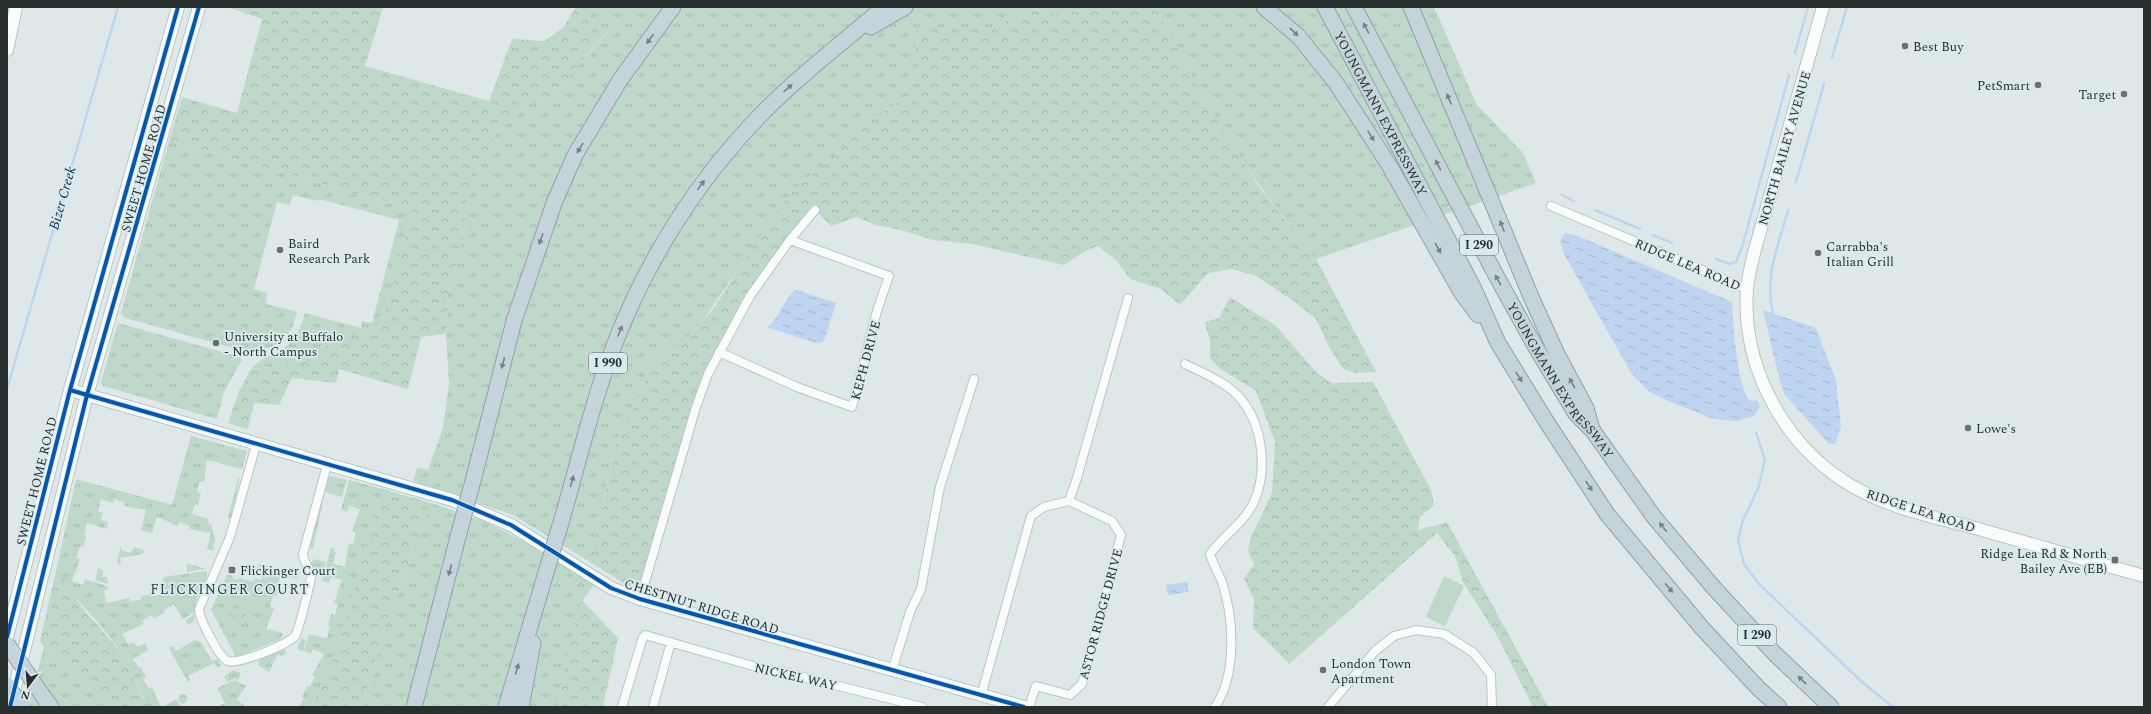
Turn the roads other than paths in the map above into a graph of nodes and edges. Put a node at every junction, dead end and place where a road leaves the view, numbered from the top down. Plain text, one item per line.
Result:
1 (16, 7) edge
2 (178, 7) edge
3 (199, 7) edge
4 (673, 7) edge
5 (884, 7) edge
6 (905, 7) edge
7 (1264, 7) edge
8 (1325, 7) edge
9 (1354, 7) edge
10 (1411, 7) edge
11 (1824, 7) edge
12 (842, 44) junction
13 (7, 50) edge
14 (1550, 206) dead end
15 (815, 210) dead end
16 (790, 240) junction
17 (1747, 289) junction
18 (1128, 298) dead end
19 (1498, 344) junction
20 (719, 352) junction
21 (1185, 364) dead end
22 (974, 379) dead end
23 (70, 390) junction
24 (87, 395) junction
25 (1593, 431) junction
26 (256, 445) junction
27 (327, 465) junction
28 (1069, 501) junction
29 (2144, 576) edge
30 (540, 596) junction
31 (640, 599) junction
32 (7, 637) edge
33 (671, 642) junction
34 (7, 644) edge
35 (892, 671) junction
36 (422, 675) junction
37 (7, 685) edge
38 (1759, 689) junction
39 (981, 696) junction
40 (47, 701) edge
41 (10, 707) edge
42 (22, 707) edge
43 (406, 707) edge
44 (414, 707) edge
45 (506, 707) edge
46 (521, 707) edge
47 (622, 707) edge
48 (653, 707) edge
49 (922, 707) edge
50 (1024, 707) edge
51 (1029, 707) edge
52 (1215, 707) edge
53 (1328, 707) edge
54 (1492, 707) edge
55 (1771, 707) edge
56 (1779, 707) edge
57 (1831, 707) edge

1 - 13 street
2 - 23 street, SWEET HOME ROAD
3 - 24 street, SWEET HOME ROAD
4 -> 36 highway, bridge
5 - 12 highway
6 - 12 highway
7 -> 19 highway
8 - 19 highway, YOUNGMANN EXPRESSWAY / I 290
25 -> 9 highway, YOUNGMANN EXPRESSWAY / I 290
25 -> 10 highway
11 - 17 street, NORTH BAILEY AVENUE
30 -> 12 highway, I 990, bridge
14 - 17 street, RIDGE LEA ROAD
15 - 16 street
16 - 20 street
16 - 20 street, KEPH DRIVE
17 - 29 street, RIDGE LEA ROAD
18 - 28 street
19 -> 38 highway, YOUNGMANN EXPRESSWAY / I 290
20 - 31 street
21 - 52 street
22 - 35 street
23 - 24 street, CHESTNUT RIDGE ROAD
23 - 32 street, SWEET HOME ROAD
24 - 26 street, CHESTNUT RIDGE ROAD
24 - 41 street, SWEET HOME ROAD
57 -> 25 highway, YOUNGMANN EXPRESSWAY / I 290
26 - 27 street, CHESTNUT RIDGE ROAD
26 - 27 street
27 - 31 street, CHESTNUT RIDGE ROAD
28 - 39 street
28 - 51 street, ASTOR RIDGE DRIVE
45 -> 30 highway, I 990
30 - 46 highway
31 - 35 street, CHESTNUT RIDGE ROAD
33 - 47 street, NICKEL WAY
33 - 48 street
33 - 49 street, NICKEL WAY
34 - 40 highway, bridge
35 - 39 street, CHESTNUT RIDGE ROAD
36 - 43 highway
36 - 44 highway
37 - 42 highway, bridge
38 - 55 highway
38 - 56 highway, YOUNGMANN EXPRESSWAY / I 290
39 - 50 street, CHESTNUT RIDGE ROAD
53 - 54 street

